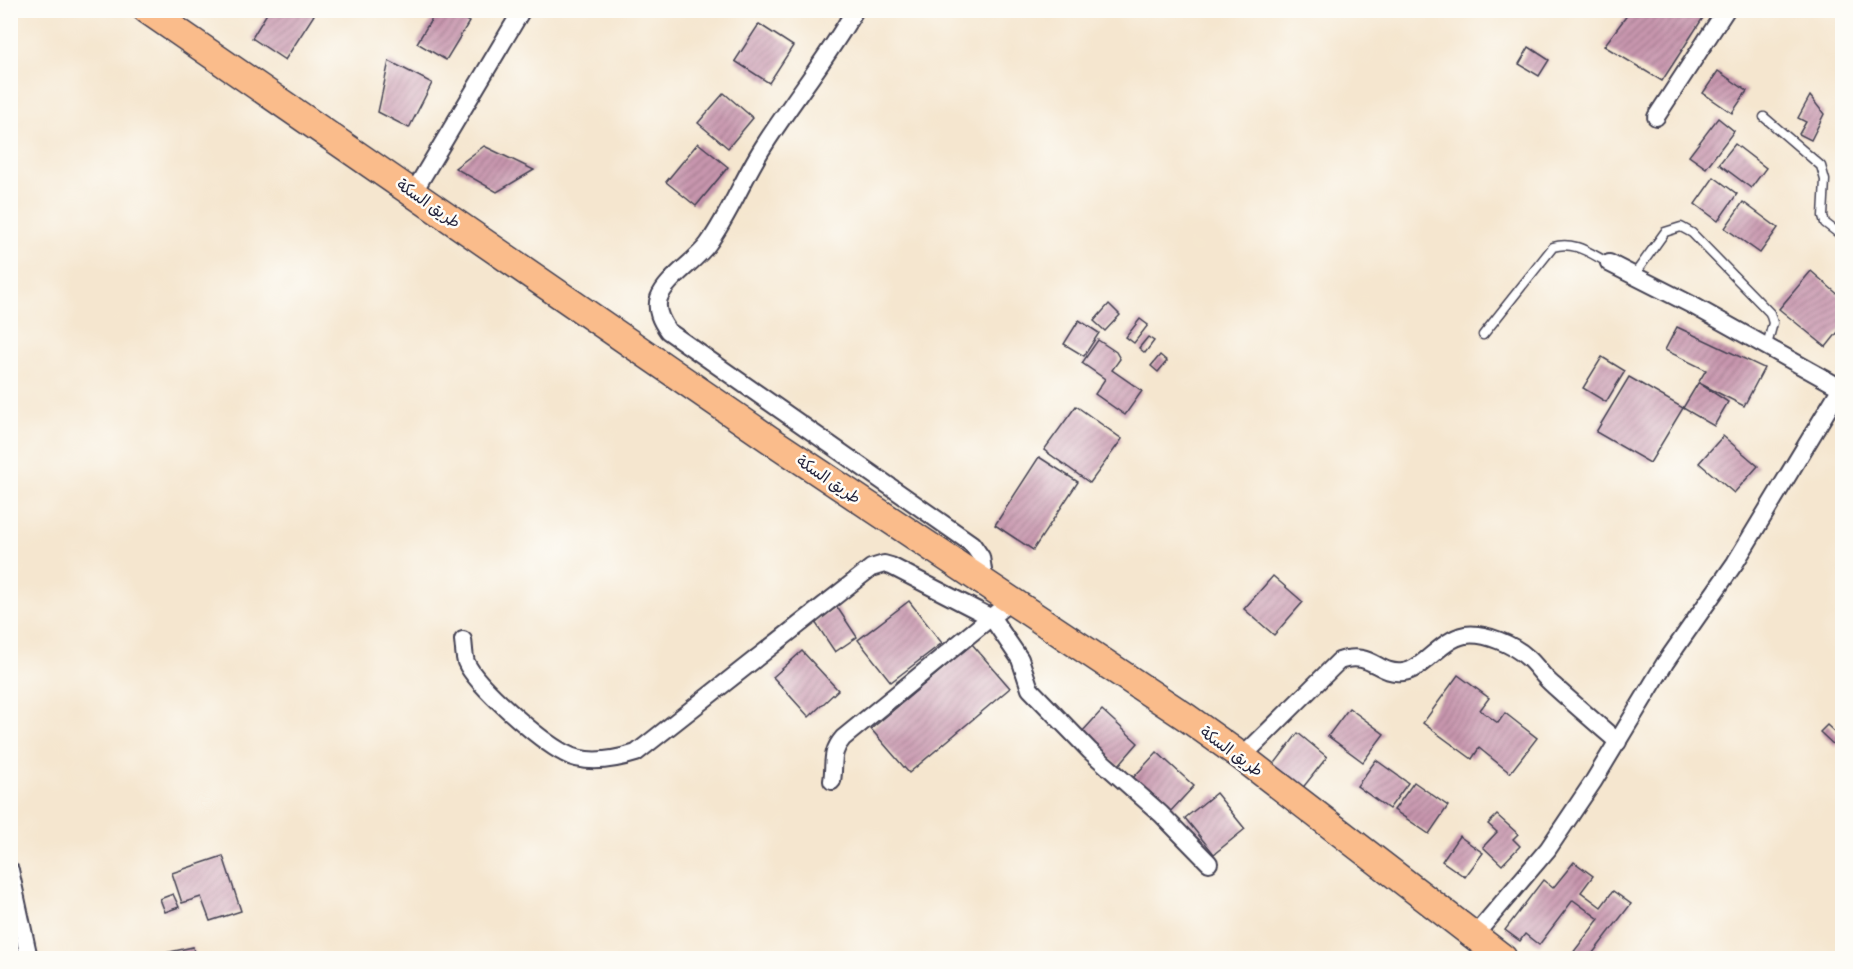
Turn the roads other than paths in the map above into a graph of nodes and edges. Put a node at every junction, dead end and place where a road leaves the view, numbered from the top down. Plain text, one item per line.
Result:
1 (522, 10) edge
2 (855, 10) edge
3 (1726, 10) edge
4 (164, 15) edge
5 (1656, 117) dead end
6 (1764, 117) dead end
7 (413, 193) junction
8 (1842, 236) edge
9 (1609, 263) joint
10 (1634, 275) junction
11 (1483, 335) dead end
12 (1767, 345) junction
13 (1840, 396) edge
14 (985, 583) junction
15 (1002, 609) junction
16 (463, 640) dead end
17 (1618, 742) junction
18 (1242, 757) junction
19 (832, 781) dead end
20 (1209, 863) dead end
21 (10, 870) edge
22 (1474, 936) junction
23 (29, 958) edge
24 (1503, 958) edge

1 - 7 street
2 - 14 street
3 - 5 street
4 - 7 main road, طريق السكة
6 - 8 lane
7 - 14 main road, طريق السكة
9 - 10 street
9 - 11 lane
10 - 12 street
10 - 12 lane
12 - 13 street
13 - 17 street
14 - 15 main road, طريق السكة
15 - 16 street
15 - 18 main road, طريق السكة
15 - 19 street
15 - 20 street
17 - 18 street
17 - 22 street
18 - 22 main road, طريق السكة
21 - 23 street
22 - 24 main road, طريق السكة

